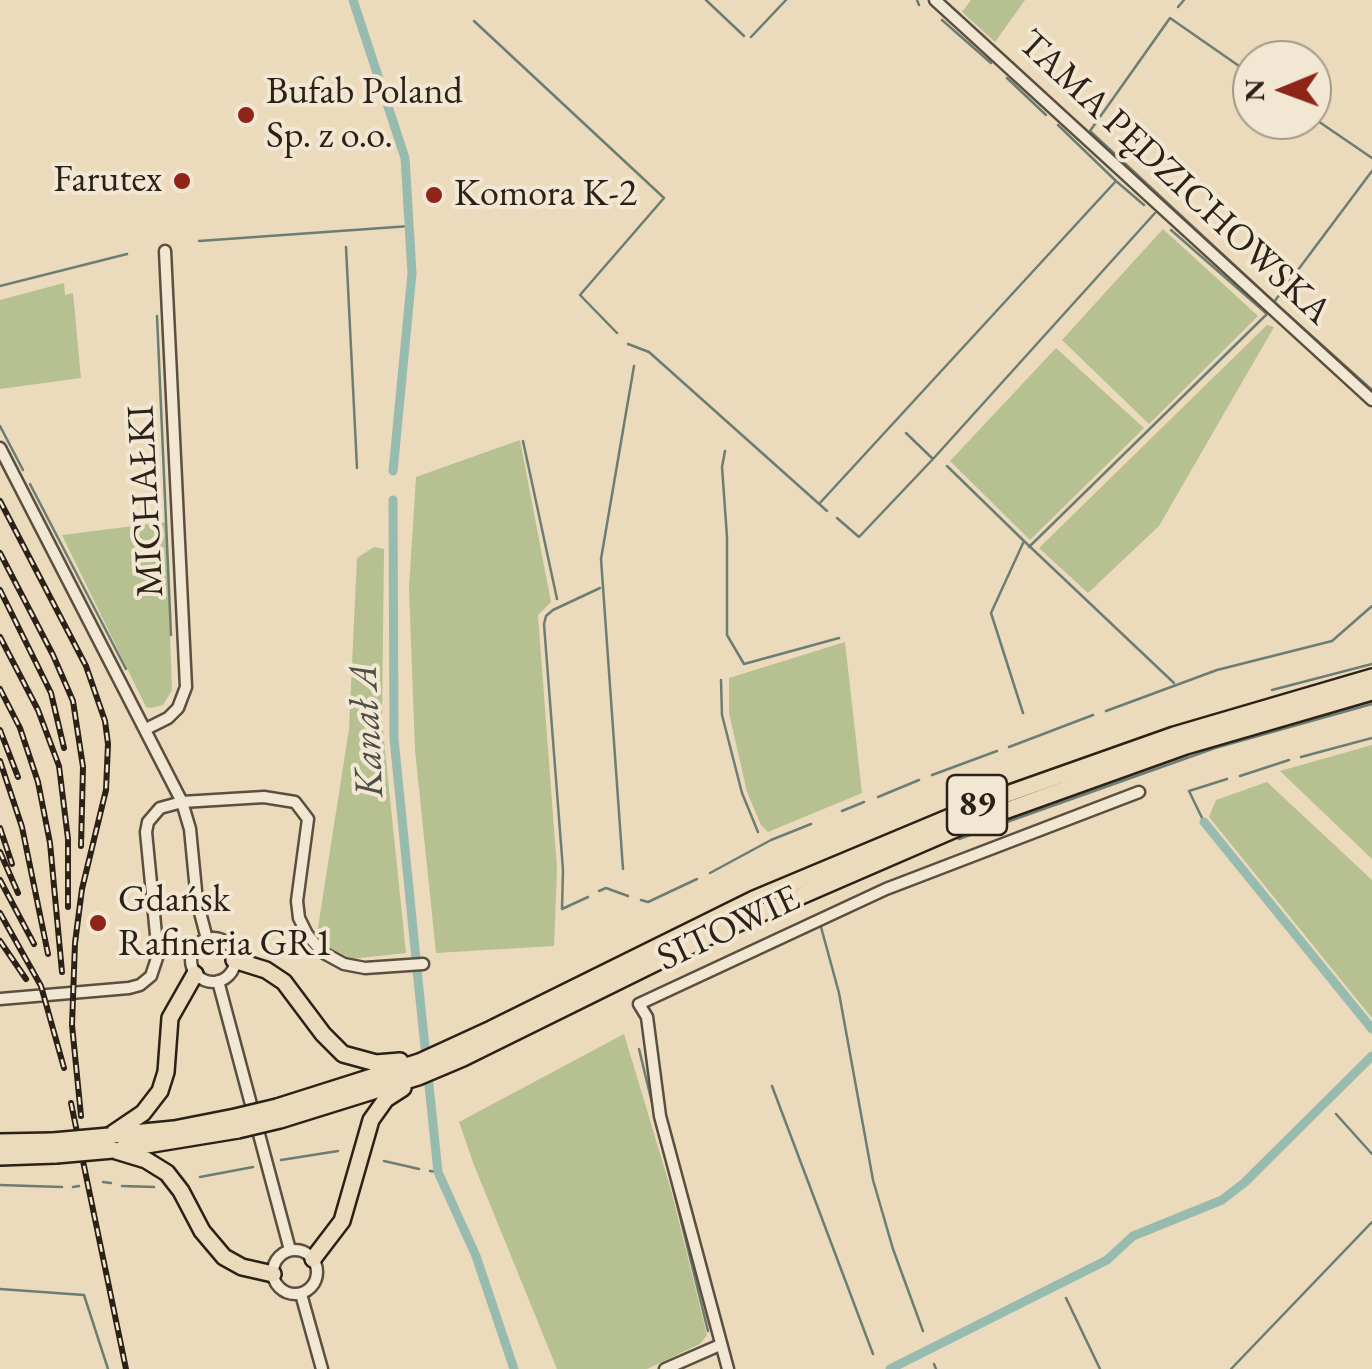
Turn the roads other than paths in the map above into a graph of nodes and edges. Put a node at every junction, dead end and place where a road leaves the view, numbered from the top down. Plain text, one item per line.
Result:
1 (935, 0) edge
2 (166, 251) dead end
3 (1372, 400) edge
4 (0, 448) edge
5 (1372, 677) edge
6 (1372, 692) edge
7 (146, 729) junction
8 (1139, 792) dead end
9 (182, 802) junction
10 (207, 939) junction
11 (234, 960) junction
12 (423, 964) dead end
13 (196, 974) junction
14 (218, 981) junction
15 (0, 999) edge
16 (462, 1050) junction
17 (418, 1069) junction
18 (0, 1142) edge
19 (111, 1143) junction
20 (55, 1148) junction
21 (0, 1157) edge
22 (290, 1250) junction
23 (313, 1258) junction
24 (273, 1274) junction
25 (301, 1294) junction
26 (720, 1344) junction
27 (322, 1369) edge
28 (665, 1369) edge
29 (728, 1369) edge

1 - 3 street, TAMA PĘDZICHOWSKA
2 - 7 street, MICHAŁKI
4 - 7 street, MICHAŁKI
5 - 16 highway, 89
6 - 16 highway, 89
7 - 9 street, MICHAŁKI
8 - 26 street, SITOWIE
9 - 10 street
9 - 12 street
9 - 15 street
10 - 11 street
10 - 13 street
11 - 14 street
11 - 17 highway
13 - 14 street
13 - 19 highway
14 - 22 street
16 - 17 highway, 89
17 - 19 highway, 89, bridge
17 - 23 highway
18 - 20 highway, 89
19 - 20 highway, 89, bridge
19 - 24 highway
20 - 21 highway, 89
22 - 23 street
22 - 24 street
23 - 25 street
24 - 25 street
25 - 27 street
26 - 28 street
26 - 29 street, SITOWIE

